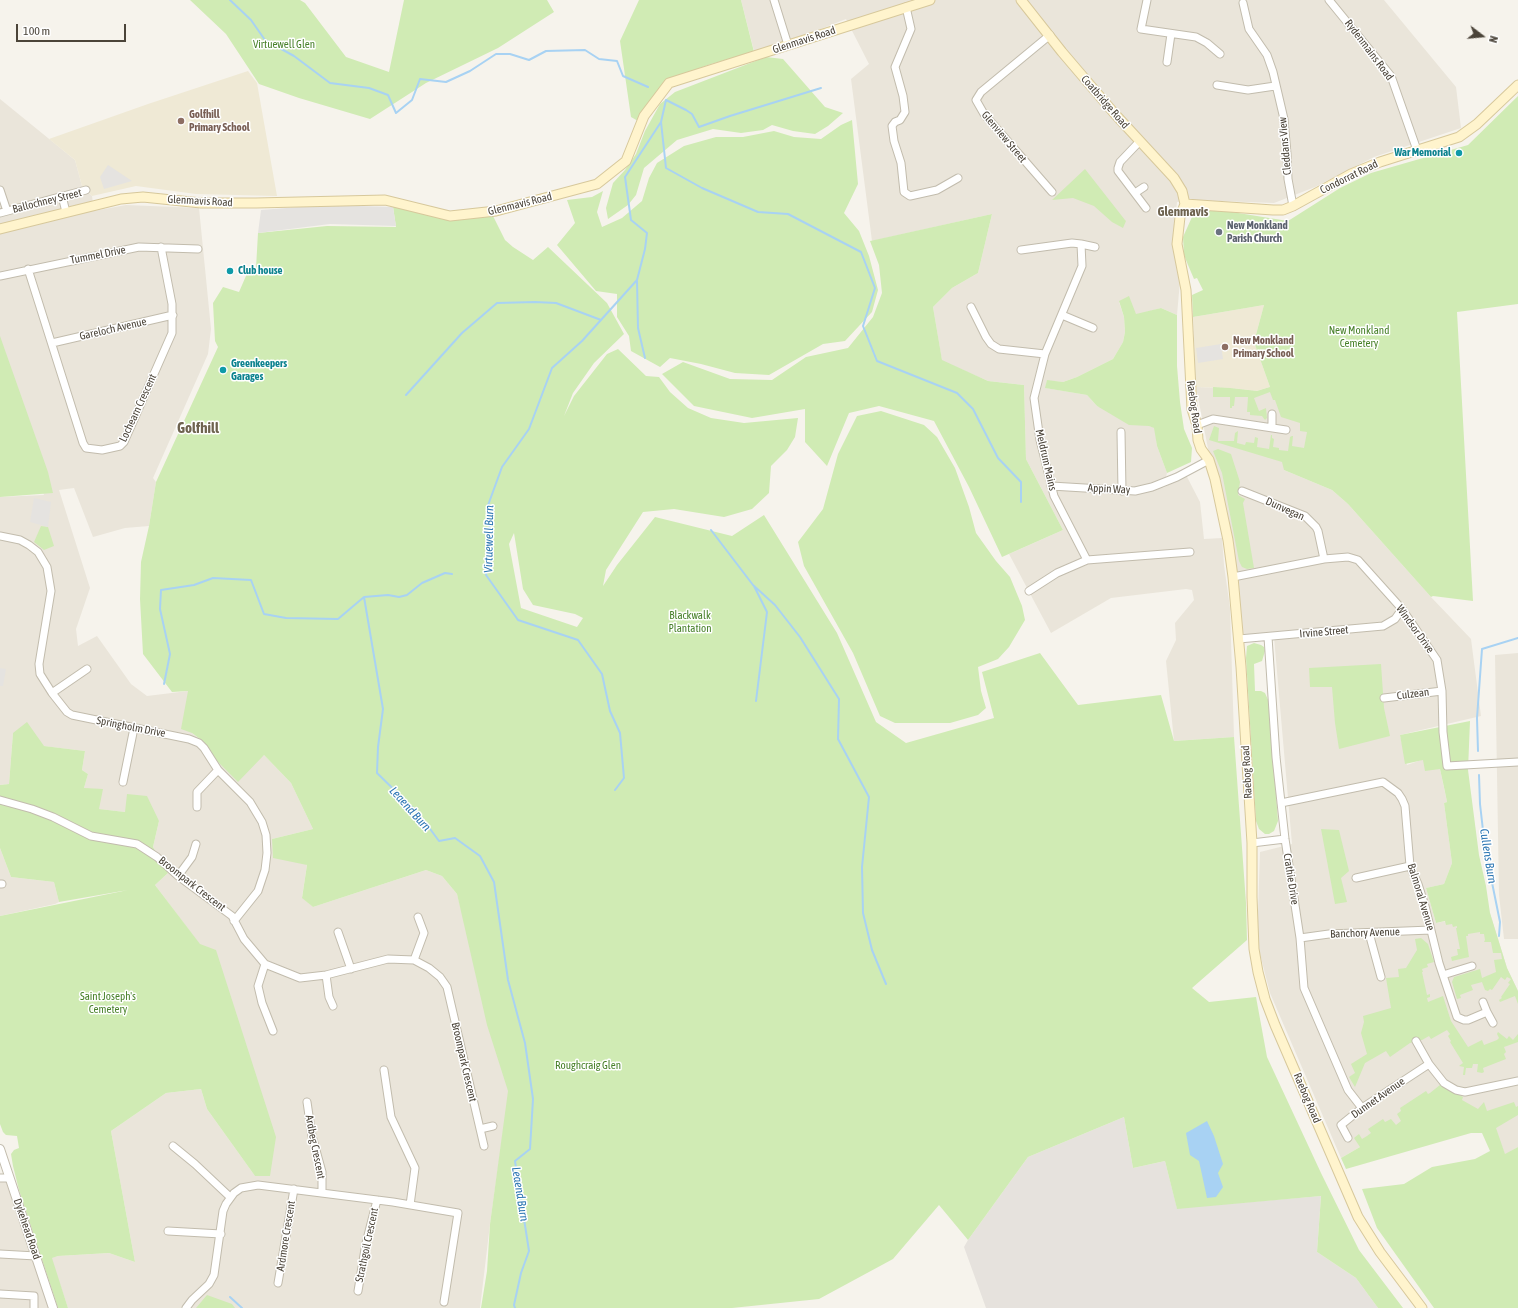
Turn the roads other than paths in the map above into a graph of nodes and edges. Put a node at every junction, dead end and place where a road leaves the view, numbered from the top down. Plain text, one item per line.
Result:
1 (774, 0) edge
2 (930, 0) edge
3 (1021, 0) edge
4 (1147, 0) edge
5 (1329, 0) edge
6 (1243, 3) dead end
7 (906, 7) junction
8 (1171, 34) junction
9 (1050, 35) junction
10 (788, 44) junction
11 (1220, 54) dead end
12 (1167, 62) dead end
13 (1218, 85) dead end
14 (1518, 85) edge
15 (1275, 86) junction
16 (1140, 141) junction
17 (1417, 150) junction
18 (958, 178) dead end
19 (1144, 187) dead end
20 (0, 190) edge
21 (86, 190) dead end
22 (1052, 192) dead end
23 (1135, 193) junction
24 (62, 196) junction
25 (1185, 204) junction
26 (1293, 206) junction
27 (1146, 208) dead end
28 (3, 212) edge
29 (66, 212) junction
30 (0, 229) edge
31 (1081, 244) junction
32 (161, 247) junction
33 (1095, 247) dead end
34 (198, 249) dead end
35 (1021, 250) dead end
36 (28, 269) junction
37 (0, 276) edge
38 (971, 307) dead end
39 (173, 315) junction
40 (1062, 315) junction
41 (1093, 328) dead end
42 (52, 343) junction
43 (1045, 354) junction
44 (1272, 414) dead end
45 (1197, 425) junction
46 (1272, 427) junction
47 (1286, 430) dead end
48 (1121, 432) dead end
49 (1209, 460) junction
50 (1051, 486) junction
51 (1122, 491) junction
52 (1242, 491) dead end
53 (0, 536) edge
54 (1190, 552) dead end
55 (1324, 559) junction
56 (1087, 560) junction
57 (1233, 577) junction
58 (1029, 591) dead end
59 (1402, 609) junction
60 (1268, 637) junction
61 (1239, 639) junction
62 (87, 669) dead end
63 (1442, 691) junction
64 (52, 693) junction
65 (1384, 698) dead end
66 (134, 728) junction
67 (1518, 762) edge
68 (218, 770) junction
69 (123, 782) dead end
70 (0, 800) edge
71 (1281, 803) junction
72 (197, 807) dead end
73 (1285, 839) junction
74 (1252, 843) junction
75 (196, 844) dead end
76 (1410, 866) junction
77 (178, 876) junction
78 (1356, 878) dead end
79 (418, 917) dead end
80 (234, 920) junction
81 (1431, 930) junction
82 (338, 932) dead end
83 (1369, 933) junction
84 (1300, 938) junction
85 (414, 960) junction
86 (264, 964) junction
87 (1472, 966) dead end
88 (351, 969) junction
89 (326, 975) junction
90 (1443, 975) junction
91 (1381, 977) dead end
92 (1483, 1002) dead end
93 (333, 1006) dead end
94 (1487, 1012) junction
95 (1493, 1023) dead end
96 (273, 1031) dead end
97 (1416, 1041) dead end
98 (1429, 1064) junction
99 (384, 1070) dead end
100 (1518, 1080) edge
101 (307, 1102) dead end
102 (1362, 1108) junction
103 (493, 1126) dead end
104 (480, 1129) junction
105 (1348, 1138) dead end
106 (173, 1146) dead end
107 (484, 1146) dead end
108 (0, 1149) edge
109 (0, 1178) edge
110 (9, 1178) junction
111 (294, 1189) junction
112 (322, 1192) junction
113 (230, 1198) junction
114 (377, 1200) junction
115 (410, 1205) junction
116 (168, 1231) dead end
117 (221, 1234) junction
118 (0, 1254) edge
119 (36, 1256) junction
120 (278, 1283) dead end
121 (358, 1291) dead end
122 (0, 1294) edge
123 (444, 1302) dead end
124 (34, 1308) edge
125 (53, 1308) edge
126 (186, 1308) edge
127 (1422, 1308) edge

1 - 10 street
2 - 7 main road, Glenmavis Road
3 - 9 main road, Coatbridge Road
4 - 8 street
5 - 17 street, Rydenmains Road
6 - 15 street, Cleddans View
7 - 10 main road, Glenmavis Road
7 - 18 street
8 - 11 street
8 - 12 street
9 - 16 main road, Coatbridge Road
9 - 22 street, Glenview Street
10 - 29 main road, Glenmavis Road
13 - 15 street
14 - 17 main road, Condorrat Road
15 - 26 street, Cleddans View
16 - 23 street
16 - 25 main road, Coatbridge Road
17 - 26 main road, Condorrat Road
19 - 23 street
20 - 28 street, Ballochney Street
21 - 24 street, Ballochney Street
23 - 27 street
24 - 28 street, Ballochney Street
24 - 29 street
25 - 26 main road, Condorrat Road
25 - 45 main road, Raebog Road
29 - 30 main road, Glenmavis Road
31 - 33 street
31 - 35 street
31 - 40 street, Meldrum Mains
32 - 34 street, Tummel Drive
32 - 36 street, Tummel Drive
32 - 39 street, Lochearn Crescent
36 - 37 street, Tummel Drive
36 - 42 street, Lochearn Crescent
38 - 43 street
39 - 42 street, Gareloch Avenue
39 - 42 street, Lochearn Crescent
40 - 41 street
40 - 43 street, Meldrum Mains
43 - 50 street, Meldrum Mains
44 - 46 street
45 - 46 street
45 - 49 main road, Raebog Road
46 - 47 street
48 - 51 street
49 - 51 street, Appin Way
49 - 57 main road, Raebog Road
50 - 51 street, Appin Way
50 - 56 street, Meldrum Mains
52 - 55 street, Dunvegan
53 - 64 street, Springholm Drive
54 - 56 street
55 - 57 street, Windsor Drive
55 - 59 street, Windsor Drive
56 - 58 street
57 - 61 main road, Raebog Road
59 - 60 street, Irvine Street
59 - 63 street, Windsor Drive
60 - 61 street, Irvine Street
60 - 71 street, Crathie Drive
61 - 74 main road, Raebog Road
62 - 64 street
63 - 65 street, Culzean
63 - 67 street, Windsor Drive
64 - 66 street, Springholm Drive
66 - 68 street, Springholm Drive
66 - 69 street
68 - 72 street
68 - 80 street, Springholm Drive
70 - 77 street, Broompark Crescent
71 - 73 street, Crathie Drive
71 - 76 street, Balmoral Avenue
73 - 74 street
73 - 84 street, Crathie Drive
74 - 127 main road, Raebog Road
75 - 77 street
76 - 78 street
76 - 81 street, Balmoral Avenue
77 - 80 street, Broompark Crescent
79 - 85 street
80 - 86 street, Broompark Crescent
81 - 83 street, Banchory Avenue
81 - 90 street, Balmoral Avenue
82 - 88 street
83 - 84 street, Banchory Avenue
83 - 91 street
84 - 102 street, Crathie Drive
85 - 88 street, Broompark Crescent
85 - 104 street, Broompark Crescent
86 - 89 street, Broompark Crescent
86 - 96 street
87 - 90 street
88 - 89 street, Broompark Crescent
89 - 93 street
90 - 94 street, Balmoral Avenue
92 - 94 street
94 - 95 street
97 - 98 street
98 - 100 street
98 - 102 street, Dunnet Avenue
99 - 115 street
101 - 112 street, Ardbeg Crescent
102 - 105 street, Dunnet Avenue
103 - 104 street
104 - 107 street, Broompark Crescent
106 - 113 street
108 - 110 street, Dykehead Road
109 - 110 street
110 - 119 street, Dykehead Road
111 - 112 street
111 - 113 street
111 - 120 street, Ardmore Crescent
112 - 114 street
113 - 117 street
114 - 115 street
114 - 121 street, Strathgoil Crescent
115 - 123 street
116 - 117 street
117 - 126 street
118 - 119 street
119 - 125 street, Dykehead Road
122 - 124 street

